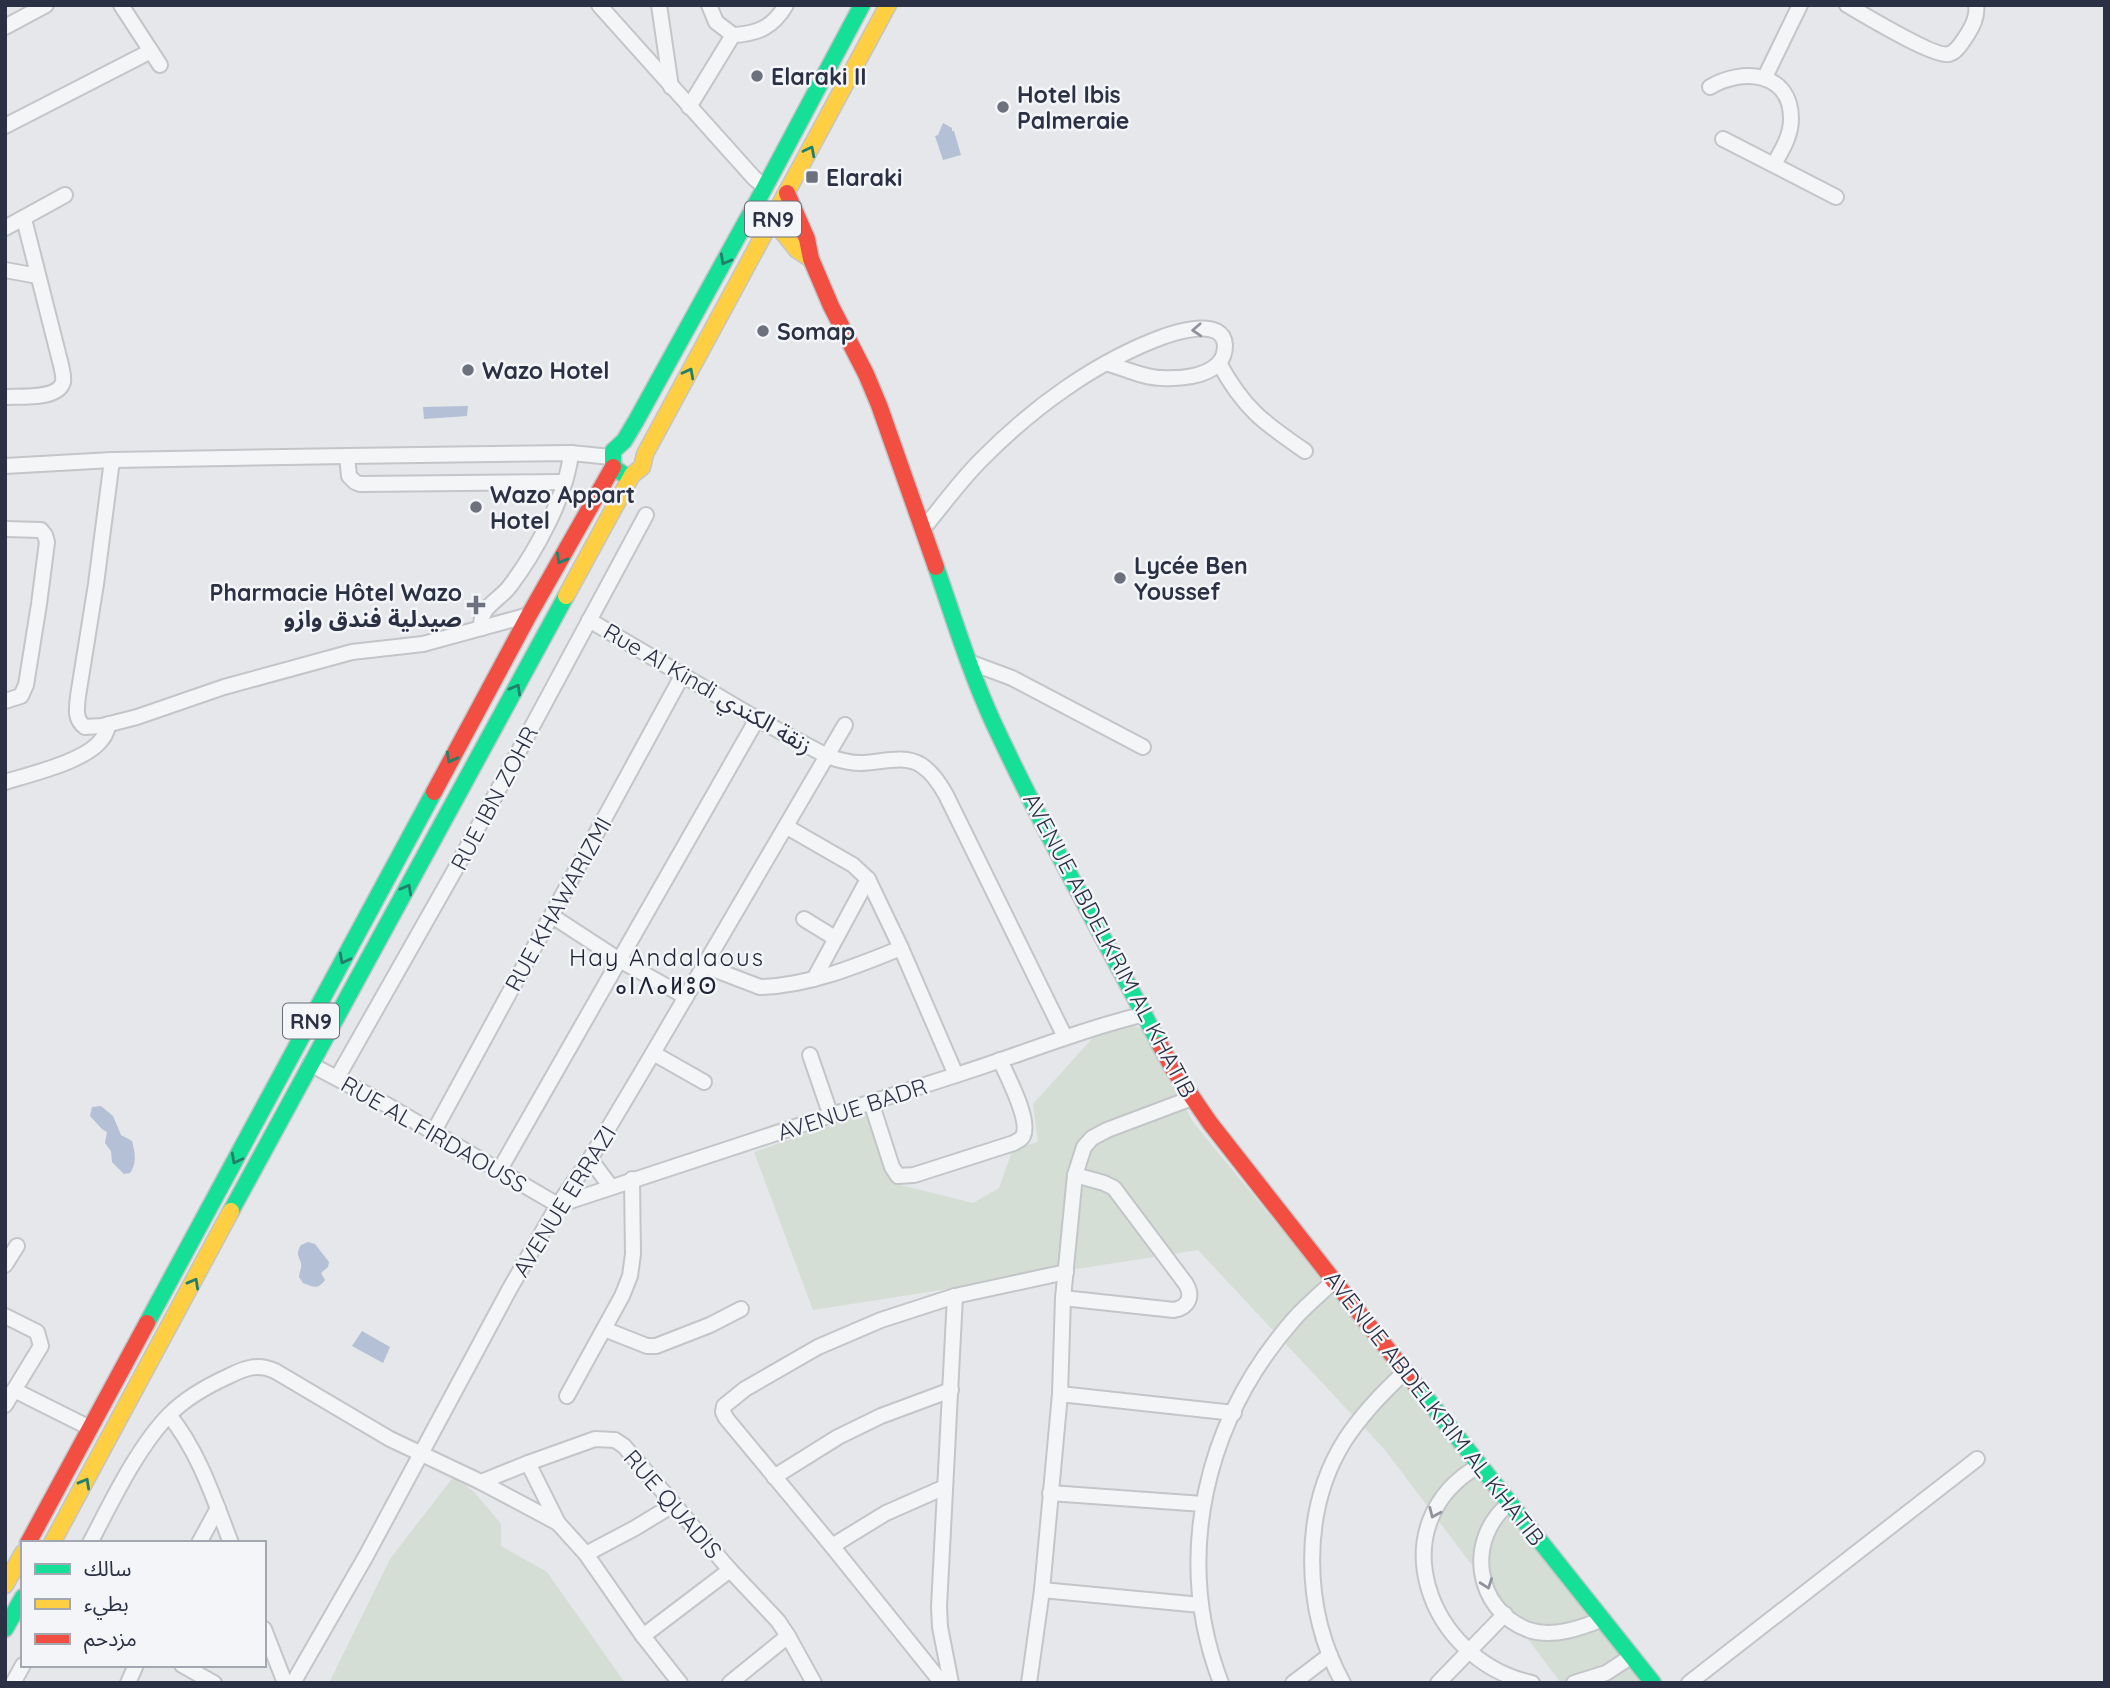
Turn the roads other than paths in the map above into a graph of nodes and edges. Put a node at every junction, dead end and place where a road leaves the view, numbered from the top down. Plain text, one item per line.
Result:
1 (46, 5) edge
2 (121, 5) edge
3 (599, 5) edge
4 (659, 5) edge
5 (709, 5) edge
6 (786, 5) edge
7 (862, 5) edge
8 (888, 5) edge
9 (1800, 5) edge
10 (1847, 5) edge
11 (1976, 5) edge
12 (5, 27) edge
13 (733, 34) junction
14 (151, 51) junction
15 (160, 65) dead end
16 (1765, 77) junction
17 (671, 87) junction
18 (1710, 87) dead end
19 (689, 107) junction
20 (5, 126) edge
21 (1723, 139) dead end
22 (1774, 164) junction
23 (765, 187) junction
24 (787, 193) junction
25 (65, 195) dead end
26 (1836, 197) dead end
27 (23, 219) junction
28 (773, 220) junction
29 (5, 228) edge
30 (811, 259) junction
31 (5, 270) edge
32 (38, 276) junction
33 (1106, 363) junction
34 (1219, 363) junction
35 (5, 397) edge
36 (624, 441) junction
37 (1306, 450) dead end
38 (572, 453) junction
39 (645, 454) junction
40 (347, 456) junction
41 (113, 460) junction
42 (612, 462) junction
43 (5, 466) edge
44 (632, 475) junction
45 (564, 482) junction
46 (646, 516) dead end
47 (5, 529) edge
48 (923, 530) junction
49 (529, 615) junction
50 (589, 620) junction
51 (482, 628) junction
52 (969, 662) junction
53 (683, 674) junction
54 (5, 701) edge
55 (757, 719) junction
56 (110, 724) junction
57 (845, 725) dead end
58 (1143, 747) dead end
59 (827, 756) junction
60 (5, 782) edge
61 (787, 827) junction
62 (868, 879) junction
63 (552, 916) junction
64 (804, 919) dead end
65 (835, 938) junction
66 (901, 948) junction
67 (621, 961) junction
68 (705, 966) junction
69 (814, 979) junction
70 (686, 997) junction
71 (1145, 1014) junction
72 (1065, 1037) junction
73 (653, 1053) junction
74 (810, 1055) dead end
75 (1000, 1060) junction
76 (310, 1065) junction
77 (956, 1075) junction
78 (337, 1078) junction
79 (704, 1082) dead end
80 (1192, 1098) junction
81 (871, 1102) junction
82 (831, 1116) junction
83 (433, 1133) junction
84 (590, 1159) junction
85 (499, 1171) junction
86 (1075, 1175) junction
87 (632, 1179) junction
88 (611, 1187) junction
89 (558, 1205) junction
90 (17, 1246) dead end
91 (5, 1265) edge
92 (1066, 1272) junction
93 (1334, 1281) junction
94 (955, 1296) junction
95 (1063, 1298) junction
96 (741, 1309) dead end
97 (5, 1316) edge
98 (604, 1329) junction
99 (1406, 1371) junction
100 (14, 1390) junction
101 (951, 1390) junction
102 (1060, 1394) junction
103 (567, 1396) dead end
104 (5, 1405) edge
105 (1234, 1413) junction
106 (169, 1415) junction
107 (90, 1428) junction
108 (421, 1454) junction
109 (1977, 1459) dead end
110 (528, 1463) junction
111 (1480, 1465) junction
112 (774, 1476) junction
113 (481, 1482) junction
114 (945, 1487) junction
115 (1050, 1493) junction
116 (1510, 1503) junction
117 (1203, 1504) junction
118 (673, 1505) junction
119 (218, 1508) junction
120 (558, 1523) junction
121 (29, 1541) edge
122 (53, 1541) edge
123 (91, 1541) edge
124 (201, 1541) edge
125 (230, 1541) edge
126 (832, 1546) junction
127 (586, 1554) junction
128 (21, 1557) edge
129 (730, 1570) junction
130 (5, 1585) edge
131 (1042, 1590) junction
132 (21, 1601) edge
133 (1201, 1605) junction
134 (1505, 1614) junction
135 (1603, 1619) junction
136 (5, 1629) edge
137 (266, 1634) edge
138 (643, 1636) junction
139 (788, 1636) junction
140 (1468, 1652) junction
141 (1330, 1655) junction
142 (1632, 1656) junction
143 (22, 1667) edge
144 (135, 1667) edge
145 (186, 1667) edge
146 (13, 1683) edge
147 (128, 1683) edge
148 (214, 1683) edge
149 (285, 1683) edge
150 (293, 1683) edge
151 (680, 1683) edge
152 (730, 1683) edge
153 (814, 1683) edge
154 (942, 1683) edge
155 (951, 1683) edge
156 (1029, 1683) edge
157 (1221, 1683) edge
158 (1293, 1683) edge
159 (1343, 1683) edge
160 (1438, 1683) edge
161 (1532, 1683) edge
162 (1574, 1683) edge
163 (1653, 1683) edge
164 (1689, 1683) edge

1 - 12 street
2 - 14 street
3 - 17 street
4 - 17 street
5 - 13 street
6 - 13 street
7 - 23 main road, RN9
24 -> 8 main road, RN9
9 - 16 street
10 - 11 street
13 - 19 street
14 - 15 street
14 - 20 street
16 - 18 street
16 - 22 street
17 - 19 street
19 - 23 street
21 - 22 street
22 - 26 street
23 -> 36 main road, RN9
24 - 28 main road, RN9
24 - 30 main road, AVENUE ABDELKRIM AL KHATIB
25 - 27 street
27 - 29 street
27 - 32 street
28 - 30 main road, AVENUE ABDELKRIM AL KHATIB
39 -> 28 main road, RN9
30 - 48 main road, AVENUE ABDELKRIM AL KHATIB
31 - 32 street
32 - 35 street
33 - 34 street
34 -> 33 street
33 - 48 street
34 - 37 street
36 - 39 main road
36 - 42 main road, RN9
38 - 40 street
38 - 42 street
38 - 45 street
39 - 44 main road, RN9
40 - 41 street
40 - 45 street
41 - 43 street
41 - 56 street
42 - 44 main road
42 -> 49 main road, RN9
76 -> 44 main road, RN9
45 - 51 street
46 - 50 street, RUE IBN ZOHR
47 - 54 street
48 - 52 main road, AVENUE ABDELKRIM AL KHATIB
49 - 51 street
49 -> 107 main road, RN9
50 - 53 street, Rue Al Kindi زنقة الكندي
50 - 78 street, RUE IBN ZOHR
51 - 56 street
52 - 58 street
52 - 71 main road, AVENUE ABDELKRIM AL KHATIB
53 - 55 street, Rue Al Kindi زنقة الكندي
53 - 63 street, RUE KHAWARIZMI
55 - 59 street, Rue Al Kindi زنقة الكندي
55 - 67 street
56 - 60 street
57 - 59 street, AVENUE ERRAZI
59 - 61 street, AVENUE ERRAZI
59 - 72 street, Rue Al Kindi زنقة الكندي
61 - 62 street
61 - 68 street, AVENUE ERRAZI
62 - 65 street
62 - 66 street
63 - 67 street
63 - 83 street, RUE KHAWARIZMI
64 - 65 street
65 - 69 street
66 - 69 street
66 - 77 street
67 - 70 street
67 - 85 street
68 - 69 street
68 - 70 street, AVENUE ERRAZI
70 - 73 street, AVENUE ERRAZI
71 - 72 street, AVENUE BADR
71 - 80 main road, AVENUE ABDELKRIM AL KHATIB
72 - 75 street, AVENUE BADR
73 - 79 street
73 - 84 street, AVENUE ERRAZI
74 - 82 street
75 - 77 street, AVENUE BADR
75 - 81 street
76 - 78 street, RUE AL FIRDAOUSS
122 -> 76 main road, RN9
77 - 81 street, AVENUE BADR
78 - 83 street, RUE AL FIRDAOUSS
80 - 86 street
80 - 93 main road, AVENUE ABDELKRIM AL KHATIB
81 - 82 street, AVENUE BADR
82 - 87 street, AVENUE BADR
83 - 85 street, RUE AL FIRDAOUSS
84 - 88 street
84 - 89 street, AVENUE ERRAZI
85 - 89 street, RUE AL FIRDAOUSS
86 - 92 street
86 - 95 street
87 - 88 street, AVENUE BADR
87 - 98 street
88 - 89 street, AVENUE BADR
89 - 108 street, AVENUE ERRAZI
90 - 91 street
92 - 94 street
92 - 95 street
93 - 99 main road, AVENUE ABDELKRIM AL KHATIB
93 - 105 street
94 - 101 street
94 - 112 street
95 - 102 street
96 - 98 street
97 - 100 street
98 - 103 street
99 - 111 main road, AVENUE ABDELKRIM AL KHATIB
99 - 141 street
100 - 104 street
100 - 107 street
101 - 112 street
101 - 114 street
102 - 105 street
102 - 115 street
105 - 117 street
106 - 108 street
106 - 119 street
106 - 123 street
107 - 121 main road, RN9
108 - 113 street
108 - 150 street, AVENUE ERRAZI
109 - 164 street
110 - 113 street, RUE QUADIS
110 - 118 street, RUE QUADIS
110 - 120 street
111 - 116 main road, AVENUE ABDELKRIM AL KHATIB
111 -> 140 street
112 - 126 street
113 - 120 street
114 - 126 street
114 - 155 street
115 - 117 street
115 - 131 street
116 -> 134 street
116 - 135 main road, AVENUE ABDELKRIM AL KHATIB
117 - 133 street
118 - 127 street
118 - 129 street, RUE QUADIS
119 - 124 street
119 - 125 street
120 - 127 street
126 - 154 street
127 - 138 street
128 - 130 main road
129 - 138 street
129 - 139 street, RUE QUADIS
131 - 133 street
131 - 156 street
132 - 136 main road
133 - 157 street
134 - 135 street
134 - 140 street
135 - 142 main road, AVENUE ABDELKRIM AL KHATIB
137 - 149 street
138 - 151 street
139 - 152 street
139 - 153 street, RUE QUADIS
140 - 160 street
140 - 161 street
141 - 158 street
141 - 159 street
142 - 162 street
142 - 163 main road, AVENUE ABDELKRIM AL KHATIB
143 - 146 street
144 - 147 street
145 - 148 street

